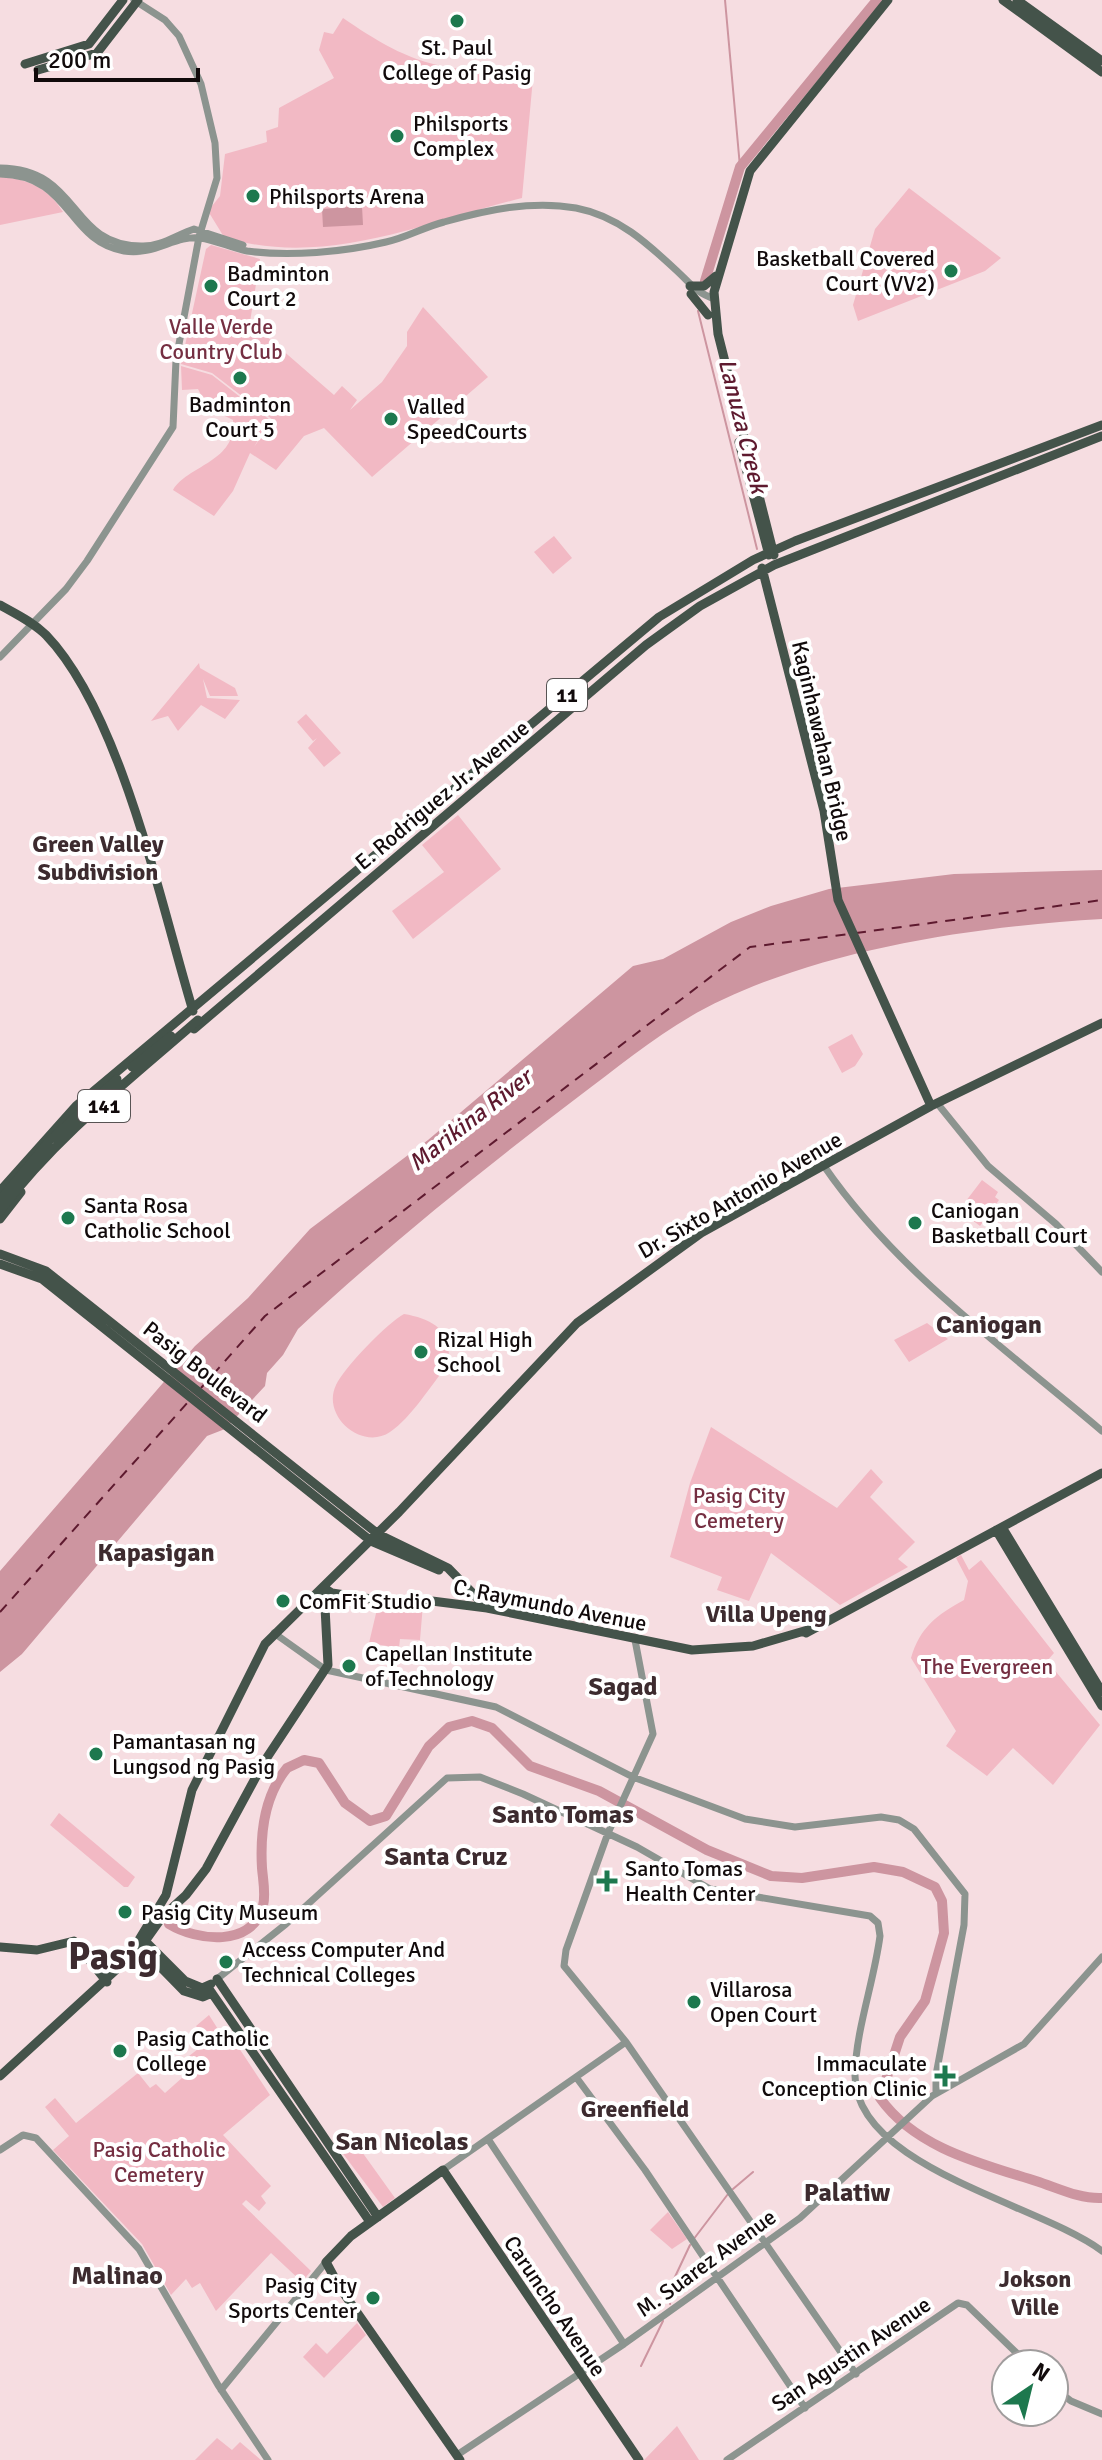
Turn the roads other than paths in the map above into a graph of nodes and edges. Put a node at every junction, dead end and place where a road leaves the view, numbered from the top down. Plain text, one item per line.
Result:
1 (123, 0) edge
2 (888, 0) edge
3 (1003, 0) edge
4 (1017, 0) edge
5 (136, 1) edge
6 (101, 31) junction
7 (110, 38) junction
8 (1102, 61) edge
9 (25, 64) dead end
10 (38, 70) dead end
11 (1102, 72) edge
12 (0, 168) edge
13 (0, 174) edge
14 (205, 216) junction
15 (181, 233) junction
16 (200, 234) junction
17 (718, 274) junction
18 (690, 290) junction
19 (712, 299) junction
20 (708, 315) junction
21 (1102, 425) edge
22 (1102, 436) edge
23 (923, 492) junction
24 (927, 505) junction
25 (771, 556) junction
26 (763, 570) junction
27 (0, 605) edge
28 (33, 623) junction
29 (0, 657) edge
30 (249, 984) junction
31 (195, 1016) junction
32 (1102, 1023) edge
33 (934, 1104) junction
34 (824, 1166) junction
35 (0, 1190) edge
36 (0, 1200) edge
37 (14, 1201) junction
38 (0, 1211) edge
39 (0, 1219) edge
40 (0, 1254) edge
41 (0, 1264) edge
42 (1102, 1272) edge
43 (95, 1313) junction
44 (1102, 1431) edge
45 (1102, 1473) edge
46 (999, 1529) junction
47 (374, 1538) junction
48 (324, 1588) junction
49 (487, 1608) junction
50 (274, 1633) junction
51 (635, 1640) junction
52 (326, 1670) junction
53 (1102, 1692) edge
54 (1102, 1706) edge
55 (633, 1777) junction
56 (608, 1833) junction
57 (140, 1944) junction
58 (0, 1947) edge
59 (1102, 1957) edge
60 (217, 1979) junction
61 (107, 1982) junction
62 (210, 1989) junction
63 (626, 2042) junction
64 (0, 2076) edge
65 (576, 2077) junction
66 (936, 2093) junction
67 (488, 2139) junction
68 (887, 2139) junction
69 (0, 2150) edge
70 (443, 2170) junction
71 (374, 2217) junction
72 (766, 2243) junction
73 (1102, 2251) edge
74 (326, 2262) junction
75 (318, 2272) junction
76 (716, 2278) junction
77 (343, 2292) junction
78 (624, 2344) junction
79 (1010, 2348) edge
80 (580, 2374) junction
81 (856, 2374) junction
82 (221, 2390) junction
83 (1070, 2400) edge
84 (805, 2408) junction
85 (1102, 2414) edge
86 (458, 2457) edge
87 (268, 2460) edge
88 (639, 2460) edge
89 (727, 2460) edge

1 - 6 main road
2 - 17 main road
3 - 11 main road
4 - 8 main road
5 - 7 main road
5 - 14 street
6 - 7 main road
6 - 9 main road
7 - 10 main road
12 - 15 street
13 - 16 street
14 - 15 street
14 - 16 street
15 - 16 street
16 - 18 street
16 - 28 street
17 - 18 main road
17 - 19 main road
18 - 19 street
18 - 20 main road
19 - 20 main road
19 - 25 main road
20 - 25 main road
21 - 23 main road, E. Rodriguez Jr. Avenue / 11
22 - 24 main road, E. Rodriguez Jr. Avenue / 11
23 - 24 main road
23 - 25 main road, E. Rodriguez Jr. Avenue / 11
24 - 25 main road, E. Rodriguez Jr. Avenue / 11
25 - 26 main road, E. Rodriguez Jr. Avenue / 11
25 - 26 main road, Kaginhawahan Bridge
25 - 31 main road, E. Rodriguez Jr. Avenue / 11
26 - 30 main road, E. Rodriguez Jr. Avenue / 11
26 - 33 main road, Kaginhawahan Bridge
27 - 28 main road
28 - 29 street
28 - 31 main road
30 - 31 main road, 11
30 - 37 main road, E. Rodriguez Jr. Avenue / 141
31 - 35 main road, 141
31 - 36 main road, 11, bridge
31 - 38 main road, 11, bridge
32 - 33 main road, Dr. Sixto Antonio Avenue
33 - 34 main road, Dr. Sixto Antonio Avenue
33 - 42 street
34 - 44 street
34 - 47 main road, Dr. Sixto Antonio Avenue
35 - 37 main road
37 - 39 main road, E. Rodriguez Jr. Avenue / 141
40 - 43 main road, Pasig Boulevard
41 - 43 main road, Pasig Boulevard
43 - 47 main road, Pasig Boulevard
45 - 46 main road, C. Raymundo Avenue
46 - 51 main road, C. Raymundo Avenue
46 - 53 main road
46 - 54 main road
47 - 48 main road, Dr. Sixto Antonio Avenue
47 - 49 main road, Pasig Boulevard
48 - 49 main road, C. Raymundo Avenue
48 - 50 main road, Dr. Sixto Antonio Avenue
48 - 52 main road
49 - 51 main road, C. Raymundo Avenue
50 - 52 street
50 - 57 main road, Dr. Sixto Antonio Avenue
51 - 55 street
52 - 55 street
52 - 57 main road
55 - 56 street
55 - 66 street
56 - 60 street
56 - 63 street
56 - 68 street
57 - 61 main road
57 - 62 main road
58 - 61 main road
59 - 66 street, M. Suarez Avenue
60 - 62 main road
60 - 71 main road
61 - 64 main road
62 - 71 main road
63 - 65 street
63 - 72 street
65 - 67 street
65 - 76 street
66 - 68 street, M. Suarez Avenue
67 - 70 street
67 - 78 street
68 - 72 street, M. Suarez Avenue
68 - 73 street
69 - 82 street
70 - 71 main road
70 - 80 main road, Caruncho Avenue
71 - 74 main road
72 - 76 street, M. Suarez Avenue
72 - 81 street
74 - 75 street
74 - 77 main road
75 - 77 street
75 - 82 street
76 - 78 street, M. Suarez Avenue
76 - 84 street
77 - 86 main road
78 - 80 street, M. Suarez Avenue
79 - 81 street, San Agustin Avenue
80 - 86 street, M. Suarez Avenue
80 - 88 main road, Caruncho Avenue
81 - 84 street, San Agustin Avenue
82 - 87 street
83 - 85 street
84 - 89 street, San Agustin Avenue

